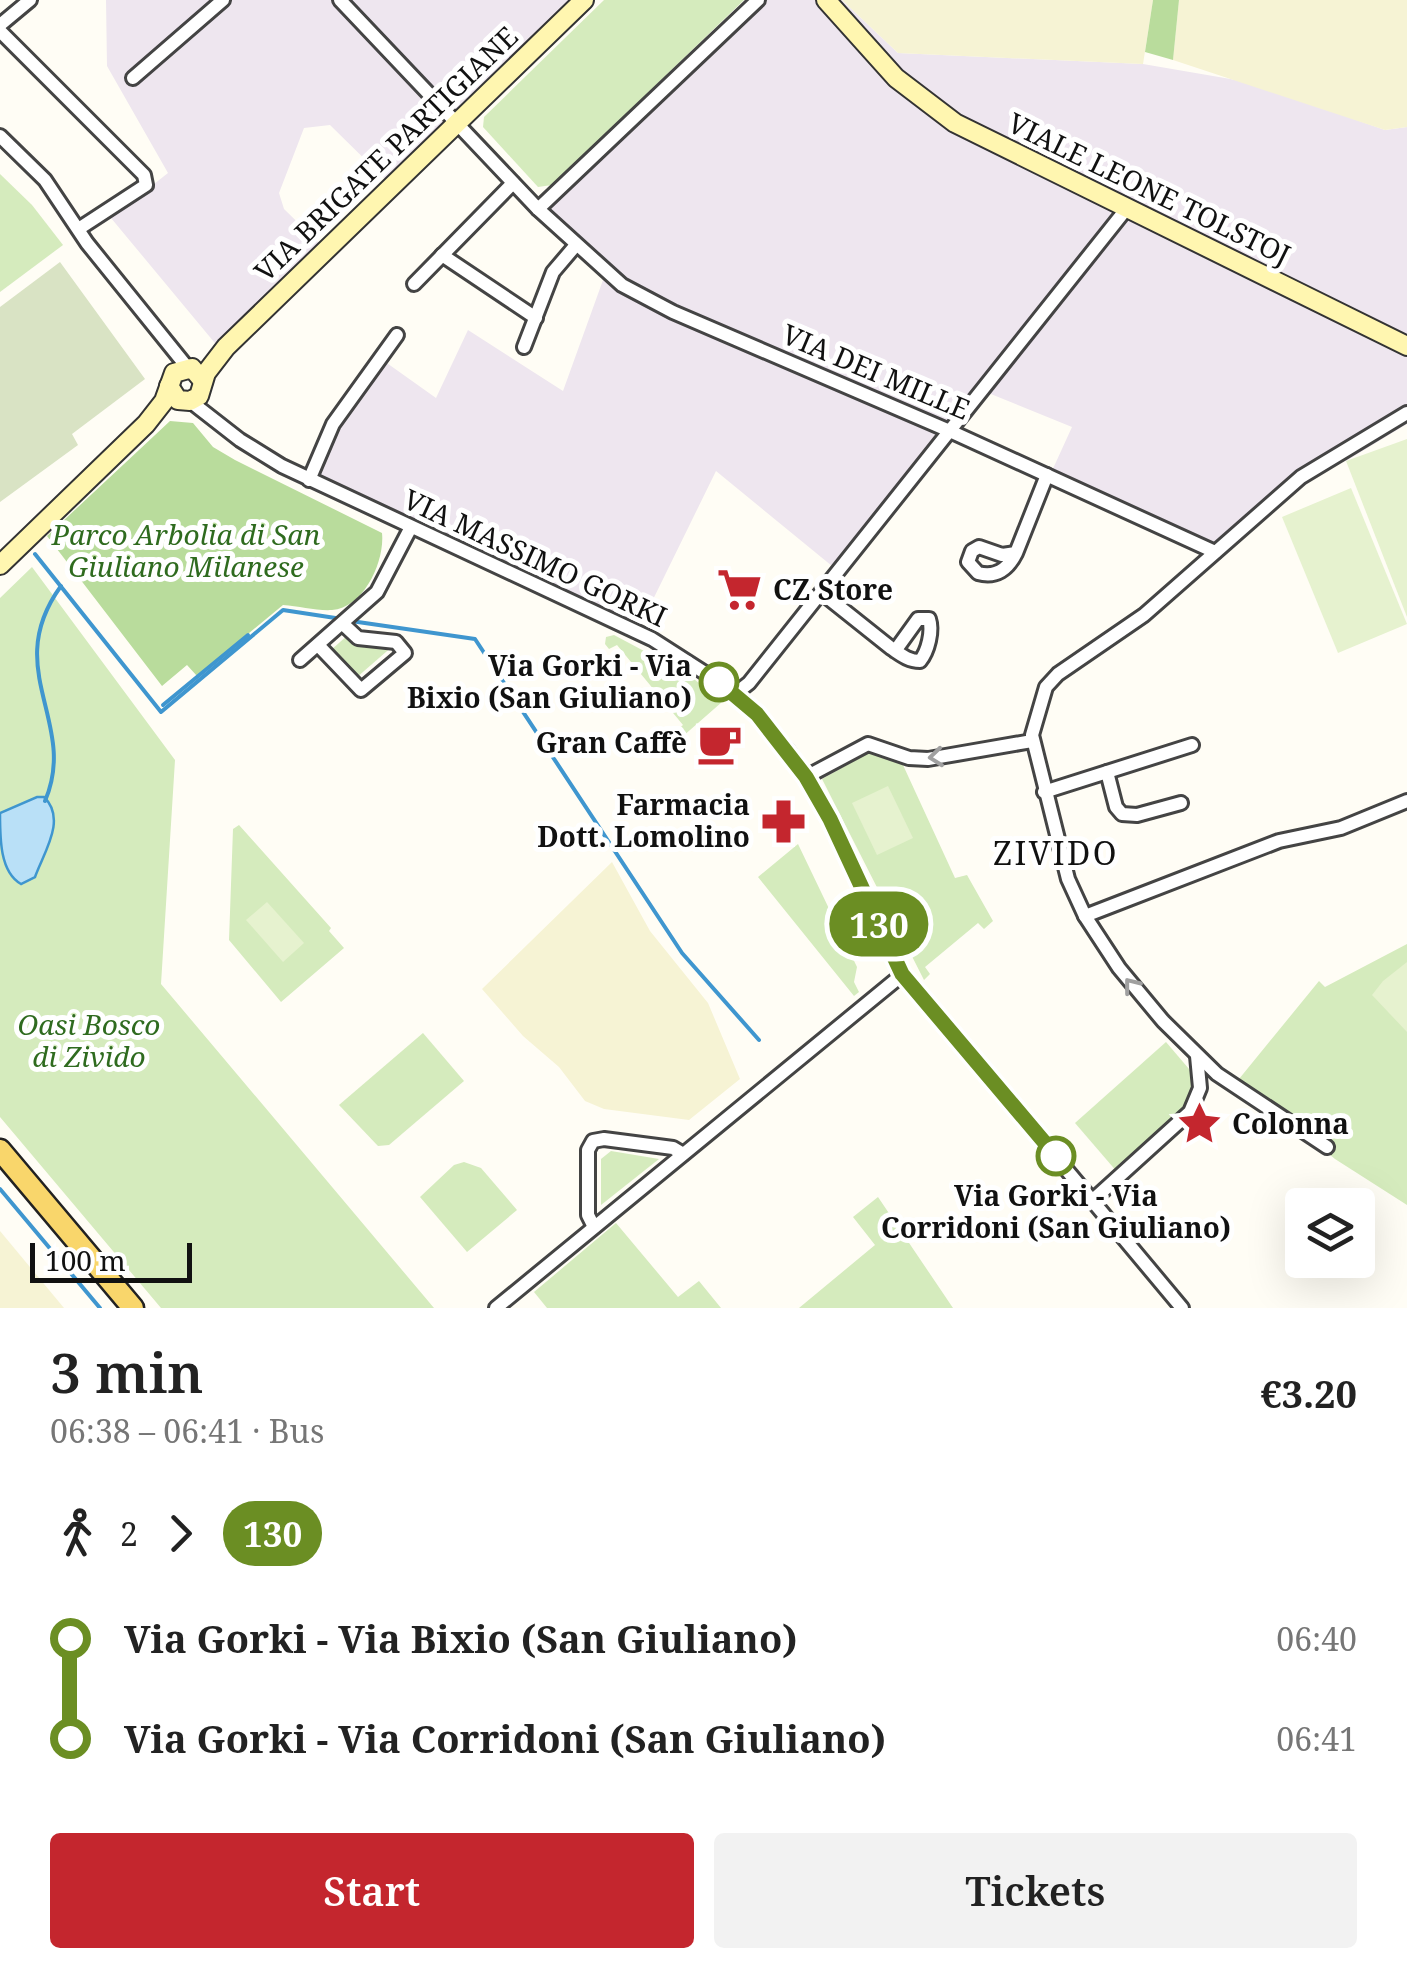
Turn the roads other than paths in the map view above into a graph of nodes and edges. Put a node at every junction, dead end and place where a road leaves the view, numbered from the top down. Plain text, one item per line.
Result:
1 (30, 0) edge
2 (224, 0) edge
3 (340, 0) edge
4 (584, 0) edge
5 (758, 0) edge
6 (826, 0) edge
7 (0, 28) edge
8 (132, 78) dead end
9 (457, 123) junction
10 (0, 136) edge
11 (514, 183) junction
12 (1127, 208) junction
13 (538, 209) junction
14 (80, 228) junction
15 (576, 246) junction
16 (442, 255) junction
17 (414, 284) dead end
18 (536, 318) junction
19 (398, 334) dead end
20 (1407, 346) edge
21 (524, 348) dead end
22 (187, 383) junction
23 (1407, 414) edge
24 (952, 432) junction
25 (1047, 474) junction
26 (309, 480) junction
27 (411, 527) junction
28 (1215, 552) junction
29 (1016, 553) dead end
30 (0, 566) edge
31 (822, 593) junction
32 (343, 624) junction
33 (318, 645) junction
34 (895, 650) dead end
35 (300, 660) dead end
36 (735, 694) junction
37 (1032, 741) junction
38 (1192, 745) dead end
39 (1108, 772) junction
40 (806, 777) junction
41 (1044, 792) junction
42 (1407, 802) edge
43 (1181, 803) dead end
44 (1085, 916) junction
45 (902, 974) junction
46 (1198, 1056) junction
47 (1327, 1148) dead end
48 (0, 1150) edge
49 (683, 1154) junction
50 (1093, 1200) junction
51 (594, 1227) junction
52 (133, 1308) edge
53 (496, 1308) edge
54 (1182, 1308) edge

1 - 7 street
2 - 8 street
3 - 9 street, VIA DEI MILLE
4 - 9 street, VIA BRIGATE PARTIGIANE
5 - 13 street
6 - 12 street, VIALE LEONE TOLSTOJ
7 - 14 street
9 - 11 street, VIA DEI MILLE
9 - 22 street, VIA BRIGATE PARTIGIANE
10 - 14 street, VIA MASSIMO GORKI
11 - 13 street, VIA DEI MILLE
11 - 16 street
12 - 20 street, VIALE LEONE TOLSTOJ
12 - 24 street
13 - 15 street, VIA DEI MILLE
14 - 22 street, VIA MASSIMO GORKI
15 - 18 street
15 - 24 street, VIA DEI MILLE
16 - 17 street
16 - 18 street
18 - 21 street
19 - 26 street
22 - 26 street, VIA MASSIMO GORKI
22 - 30 street, VIA BRIGATE PARTIGIANE
23 - 28 street
24 - 25 street, VIA DEI MILLE
24 - 31 street
25 - 28 street, VIA DEI MILLE
25 - 29 street
26 - 27 street, VIA MASSIMO GORKI
27 - 32 street
27 - 36 street, VIA MASSIMO GORKI
28 - 37 street
31 - 34 street
31 - 36 street
32 - 33 street
32 - 33 street
33 - 35 street
36 - 40 street, VIA MASSIMO GORKI
37 -> 40 street
37 - 41 street
38 - 39 street
39 - 41 street
39 - 43 street
40 - 45 street, VIA MASSIMO GORKI
41 - 44 street
42 - 44 street
46 -> 44 street
45 - 49 street
45 - 50 street, VIA MASSIMO GORKI
46 - 47 street
46 - 50 street
48 - 52 main road
49 - 51 street
49 - 51 street
50 - 54 street, VIA MASSIMO GORKI
51 - 53 street

